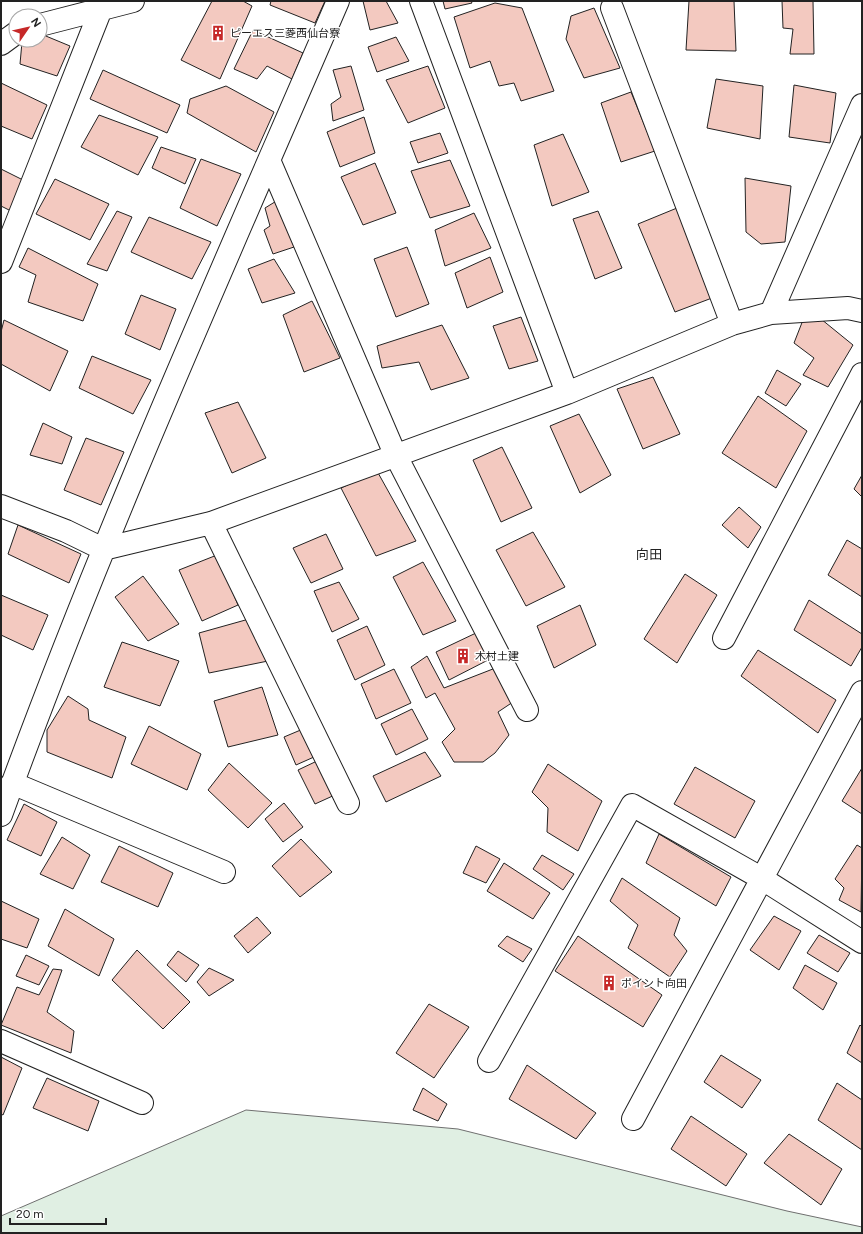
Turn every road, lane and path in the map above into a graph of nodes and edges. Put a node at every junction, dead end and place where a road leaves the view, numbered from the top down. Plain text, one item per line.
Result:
1 (132, 1) edge
2 (338, 1) edge
3 (421, 1) edge
4 (612, 8) dead end
5 (101, 9) junction
6 (48, 23) edge
7 (862, 105) edge
8 (269, 160) junction
9 (1, 262) edge
10 (862, 311) edge
11 (771, 313) junction
12 (732, 324) junction
13 (862, 374) edge
14 (566, 393) junction
15 (395, 454) junction
16 (1, 506) edge
17 (211, 523) junction
18 (104, 549) junction
19 (724, 638) dead end
20 (862, 692) edge
21 (527, 710) dead end
22 (12, 783) junction
23 (348, 803) dead end
24 (1, 815) edge
25 (224, 872) dead end
26 (761, 878) junction
27 (862, 942) edge
28 (1, 1040) edge
29 (488, 1060) dead end
30 (142, 1103) dead end
31 (633, 1119) dead end

1 - 5 street
2 - 8 street
3 - 14 street
4 - 12 street
5 - 6 street
5 - 9 street
7 - 11 street
8 - 15 street
8 - 18 street
10 - 11 street
11 - 12 street
12 - 14 street
13 - 19 street
14 - 15 street
15 - 17 street
15 - 21 street
16 - 18 street
17 - 18 street
17 - 23 street
18 - 22 street
20 - 26 street
22 - 24 street
22 - 25 street
26 - 27 street
26 - 29 street
26 - 31 street
28 - 30 street

